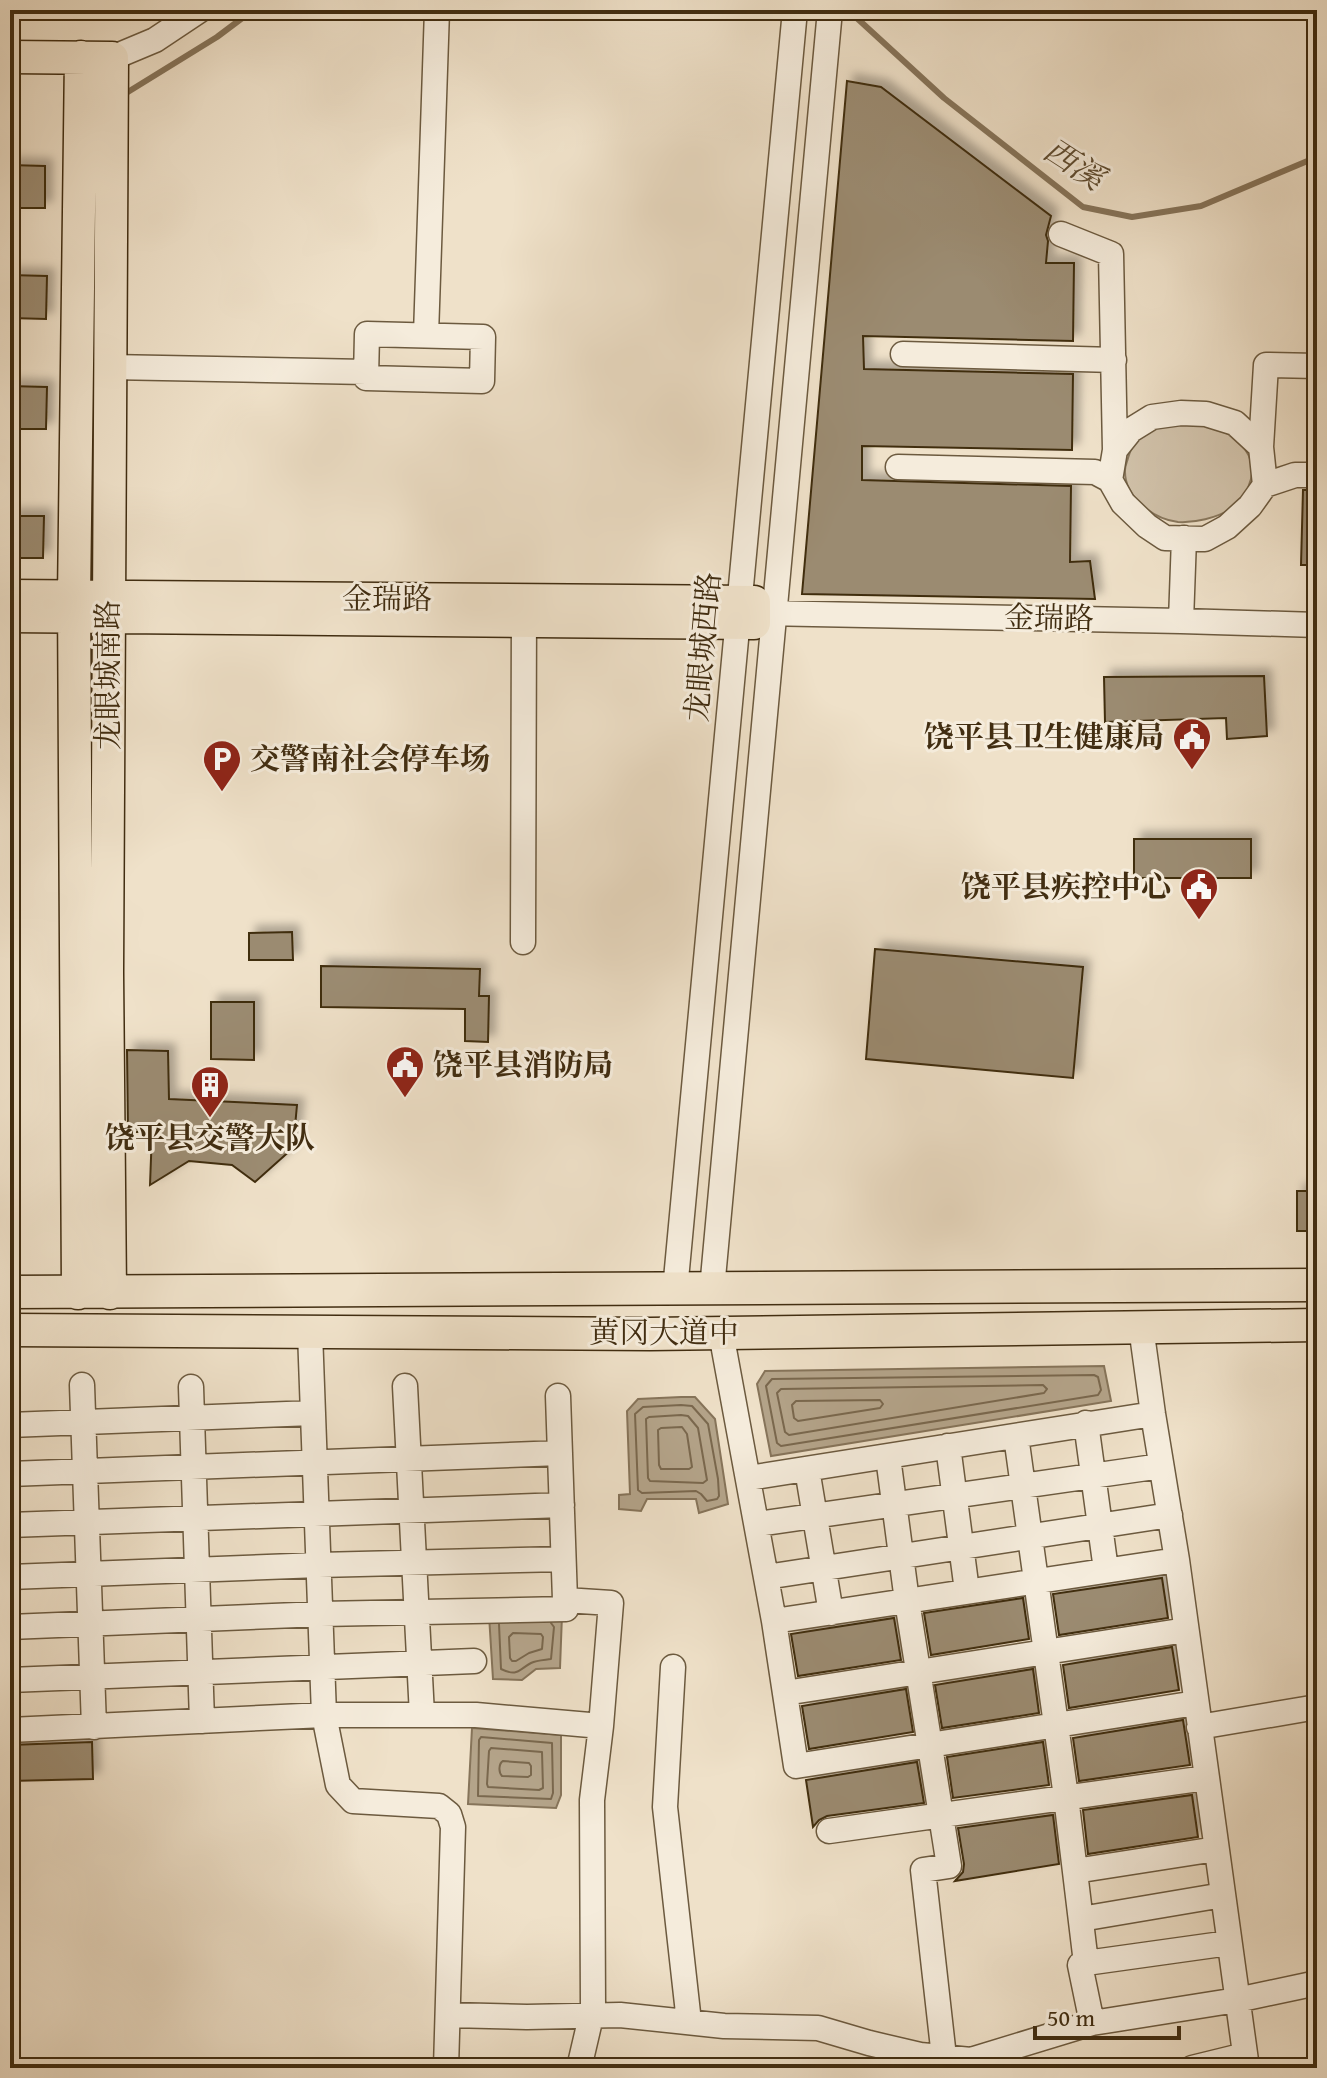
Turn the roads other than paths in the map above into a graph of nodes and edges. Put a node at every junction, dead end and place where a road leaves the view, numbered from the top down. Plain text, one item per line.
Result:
1 (200, 10) edge
2 (437, 10) edge
3 (795, 10) edge
4 (830, 10) edge
5 (10, 57) edge
6 (101, 64) junction
7 (10, 77) edge
8 (1061, 234) dead end
9 (426, 335) junction
10 (903, 354) dead end
11 (1114, 360) junction
12 (1317, 366) edge
13 (109, 367) junction
14 (366, 372) junction
15 (1261, 447) junction
16 (1115, 450) junction
17 (898, 467) dead end
18 (1317, 475) edge
19 (1110, 480) junction
20 (1265, 485) junction
21 (1184, 538) junction
22 (10, 596) edge
23 (74, 607) junction
24 (108, 607) junction
25 (524, 611) junction
26 (1182, 611) junction
27 (754, 613) joint
28 (10, 616) edge
29 (1317, 625) edge
30 (523, 942) dead end
31 (1317, 1285) edge
32 (1141, 1286) junction
33 (712, 1289) junction
34 (364, 1290) junction
35 (675, 1290) junction
36 (10, 1292) edge
37 (78, 1293) junction
38 (110, 1293) junction
39 (1317, 1325) edge
40 (1141, 1327) junction
41 (10, 1330) edge
42 (310, 1332) junction
43 (364, 1332) junction
44 (717, 1333) junction
45 (82, 1385) dead end
46 (405, 1386) dead end
47 (191, 1387) dead end
48 (558, 1396) dead end
49 (313, 1413) junction
50 (1153, 1414) junction
51 (192, 1418) junction
52 (84, 1422) junction
53 (1086, 1423) junction
54 (10, 1425) edge
55 (1016, 1436) junction
56 (948, 1446) junction
57 (560, 1453) junction
58 (888, 1457) junction
59 (409, 1458) junction
60 (315, 1462) junction
61 (1161, 1466) junction
62 (193, 1467) junction
63 (807, 1469) junction
64 (85, 1471) junction
65 (10, 1474) edge
66 (1094, 1476) junction
67 (749, 1478) junction
68 (1023, 1486) junction
69 (954, 1496) junction
70 (894, 1504) junction
71 (562, 1505) junction
72 (411, 1510) junction
73 (317, 1513) junction
74 (1170, 1515) junction
75 (815, 1516) junction
76 (195, 1517) junction
77 (87, 1522) junction
78 (757, 1524) junction
79 (10, 1525) edge
80 (1100, 1526) junction
81 (1031, 1537) junction
82 (961, 1547) junction
83 (901, 1556) junction
84 (563, 1559) junction
85 (1177, 1560) junction
86 (414, 1562) junction
87 (319, 1565) junction
88 (824, 1568) junction
89 (197, 1570) junction
90 (1106, 1570) junction
91 (89, 1574) junction
92 (10, 1577) edge
93 (766, 1577) junction
94 (1037, 1582) junction
95 (967, 1591) junction
96 (565, 1600) junction
97 (907, 1601) junction
98 (416, 1612) junction
99 (831, 1613) junction
100 (321, 1614) junction
101 (199, 1619) junction
102 (774, 1621) junction
103 (90, 1624) junction
104 (10, 1627) edge
105 (1186, 1630) junction
106 (1047, 1652) junction
107 (474, 1661) dead end
108 (419, 1663) junction
109 (323, 1666) junction
110 (673, 1667) dead end
111 (200, 1672) junction
112 (918, 1672) junction
113 (92, 1676) junction
114 (10, 1680) edge
115 (785, 1693) junction
116 (1196, 1703) junction
117 (1317, 1707) edge
118 (324, 1715) junction
119 (422, 1715) junction
120 (202, 1721) junction
121 (1056, 1725) junction
122 (601, 1726) junction
123 (94, 1727) junction
124 (1199, 1727) junction
125 (10, 1730) edge
126 (929, 1745) junction
127 (1206, 1778) junction
128 (1066, 1797) junction
129 (941, 1815) junction
130 (829, 1831) dead end
131 (1216, 1849) junction
132 (1075, 1871) junction
133 (1223, 1895) junction
134 (1081, 1919) junction
135 (1229, 1943) junction
136 (1086, 1963) junction
137 (1317, 1983) edge
138 (1237, 2000) junction
139 (449, 2015) junction
140 (591, 2016) junction
141 (689, 2022) junction
142 (1092, 2023) junction
143 (879, 2057) edge
144 (944, 2057) junction
145 (1246, 2061) edge
146 (446, 2068) edge
147 (579, 2068) edge
148 (1192, 2068) edge

1 - 6 street
2 - 9 street
3 - 35 street, 龙眼城西路
4 - 33 street
5 - 6 main road
6 - 7 main road
6 - 13 main road, 龙眼城南路
6 - 23 main road, 龙眼城南路
8 - 11 street
9 - 14 street
9 - 14 street
10 - 11 street
11 - 16 street
12 - 15 street
13 - 14 street
13 - 24 main road, 龙眼城南路
15 - 16 street
15 - 20 street
16 - 19 street
17 - 19 street
18 - 20 street
19 - 21 street
20 - 21 street
21 - 26 street
22 - 23 main road, 金瑞路
23 - 24 main road, 金瑞路
23 - 28 main road, 金瑞路
23 - 37 main road, 龙眼城南路
24 - 25 main road, 金瑞路
24 - 38 main road, 龙眼城南路
25 - 27 main road, 金瑞路
25 - 30 street
26 - 27 street, 金瑞路
26 - 29 street, 金瑞路
31 - 32 main road, 黄冈大道中
32 - 33 main road, 黄冈大道中
32 - 40 main road
33 - 35 main road, 黄冈大道中
33 - 44 main road
34 - 35 main road, 黄冈大道中
34 - 38 main road, 黄冈大道中
34 - 43 main road
36 - 37 main road, 黄冈大道中
37 - 38 main road, 黄冈大道中
39 - 40 main road, 黄冈大道中
40 - 44 main road, 黄冈大道中
40 - 50 street
41 - 42 main road, 黄冈大道中
42 - 43 main road, 黄冈大道中
42 - 49 street
43 - 44 main road, 黄冈大道中
44 - 67 street
45 - 52 street
46 - 59 street
47 - 51 street
48 - 57 street
49 - 51 street
49 - 60 street
50 - 53 street
50 - 61 street
51 - 52 street
51 - 62 street
52 - 54 street
52 - 64 street
53 - 55 street
53 - 66 street
55 - 56 street
55 - 68 street
56 - 58 street
56 - 69 street
57 - 59 street
57 - 71 street
58 - 63 street
58 - 70 street
59 - 60 street
59 - 72 street
60 - 62 street
60 - 73 street
61 - 66 street
61 - 74 street
62 - 64 street
62 - 76 street
63 - 67 street
63 - 75 street
64 - 65 street
64 - 77 street
66 - 68 street
66 - 80 street
67 - 78 street
68 - 69 street
68 - 81 street
69 - 70 street
69 - 82 street
70 - 75 street
70 - 83 street
71 - 72 street
71 - 84 street
72 - 73 street
72 - 86 street
73 - 76 street
73 - 87 street
74 - 80 street
74 - 85 street
75 - 78 street
75 - 88 street
76 - 77 street
76 - 89 street
77 - 79 street
77 - 91 street
78 - 93 street
80 - 81 street
80 - 90 street
81 - 82 street
81 - 94 street
82 - 83 street
82 - 95 street
83 - 88 street
83 - 97 street
84 - 86 street
84 - 96 street
85 - 90 street
85 - 105 street
86 - 87 street
86 - 98 street
87 - 89 street
87 - 100 street
88 - 93 street
88 - 99 street
89 - 91 street
89 - 101 street
90 - 94 street
91 - 92 street
91 - 103 street
93 - 102 street
94 - 95 street
94 - 106 street
95 - 97 street
96 - 98 street
96 - 122 street
97 - 99 street
97 - 112 street
98 - 100 street
98 - 108 street
99 - 102 street
100 - 101 street
100 - 109 street
101 - 103 street
101 - 111 street
102 - 115 street
103 - 104 street
103 - 113 street
105 - 106 street
105 - 116 street
106 - 112 street
106 - 121 street
107 - 108 street
108 - 109 street
108 - 119 street
109 - 111 street
109 - 118 street
110 - 141 street
111 - 113 street
111 - 120 street
112 - 115 street
112 - 126 street
113 - 114 street
113 - 123 street
115 - 126 street
116 - 121 street
116 - 124 street
117 - 124 street
118 - 119 street
118 - 120 street
118 - 139 street
119 - 122 street
120 - 123 street
121 - 126 street
121 - 128 street
122 - 140 street
123 - 125 street
124 - 127 street
126 - 129 street
127 - 128 street
127 - 131 street
128 - 129 street
128 - 132 street
129 - 130 street
129 - 144 street
131 - 132 street
131 - 133 street
132 - 134 street
133 - 134 street
133 - 135 street
134 - 136 street
135 - 136 street
135 - 138 street
136 - 142 street
137 - 138 street
138 - 142 street
138 - 145 street
139 - 140 street
139 - 146 street
140 - 141 street
140 - 147 street
141 - 143 street
142 - 144 street
143 - 144 street
145 - 148 street

